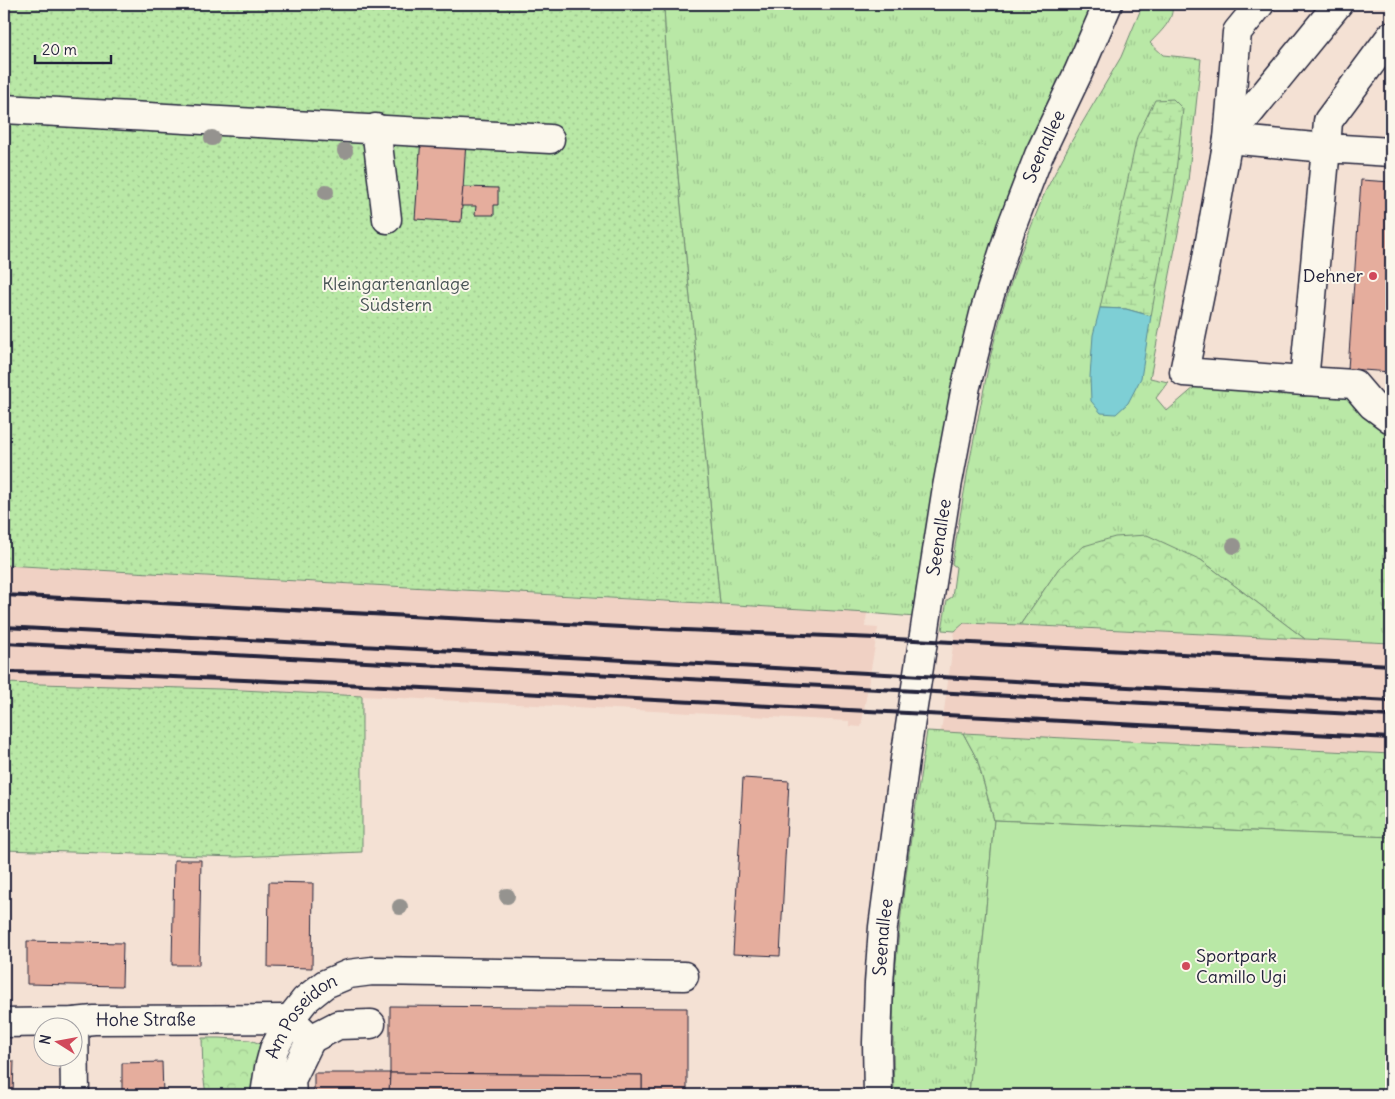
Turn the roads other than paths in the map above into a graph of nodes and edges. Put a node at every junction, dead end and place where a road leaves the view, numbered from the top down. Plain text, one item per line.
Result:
1 (1108, 4) edge
2 (1260, 4) edge
3 (1338, 4) edge
4 (1391, 36) edge
5 (4, 109) edge
6 (376, 128) junction
7 (550, 138) dead end
8 (1228, 140) junction
9 (1326, 148) junction
10 (1391, 152) edge
11 (387, 219) dead end
12 (1304, 381) junction
13 (1391, 419) edge
14 (684, 976) dead end
15 (290, 1019) junction
16 (82, 1021) edge
17 (4, 1023) edge
18 (32, 1023) edge
19 (371, 1024) dead end
20 (311, 1039) junction
21 (75, 1066) edge
22 (75, 1095) edge
23 (265, 1095) edge
24 (292, 1095) edge
25 (878, 1095) edge

1 - 25 main road, Seenallee
2 - 8 main road
3 - 8 main road
4 - 9 main road
5 - 6 main road
6 - 7 main road
6 - 11 main road
8 - 9 main road
8 - 12 main road
9 - 10 main road
9 - 12 main road
12 - 13 main road
14 - 15 main road, Am Poseidon
15 - 16 main road, Hohe Straße
15 - 20 main road
15 - 23 main road, Am Poseidon
17 - 18 main road, Hohe Straße
19 - 20 main road
20 - 24 main road
21 - 22 main road

